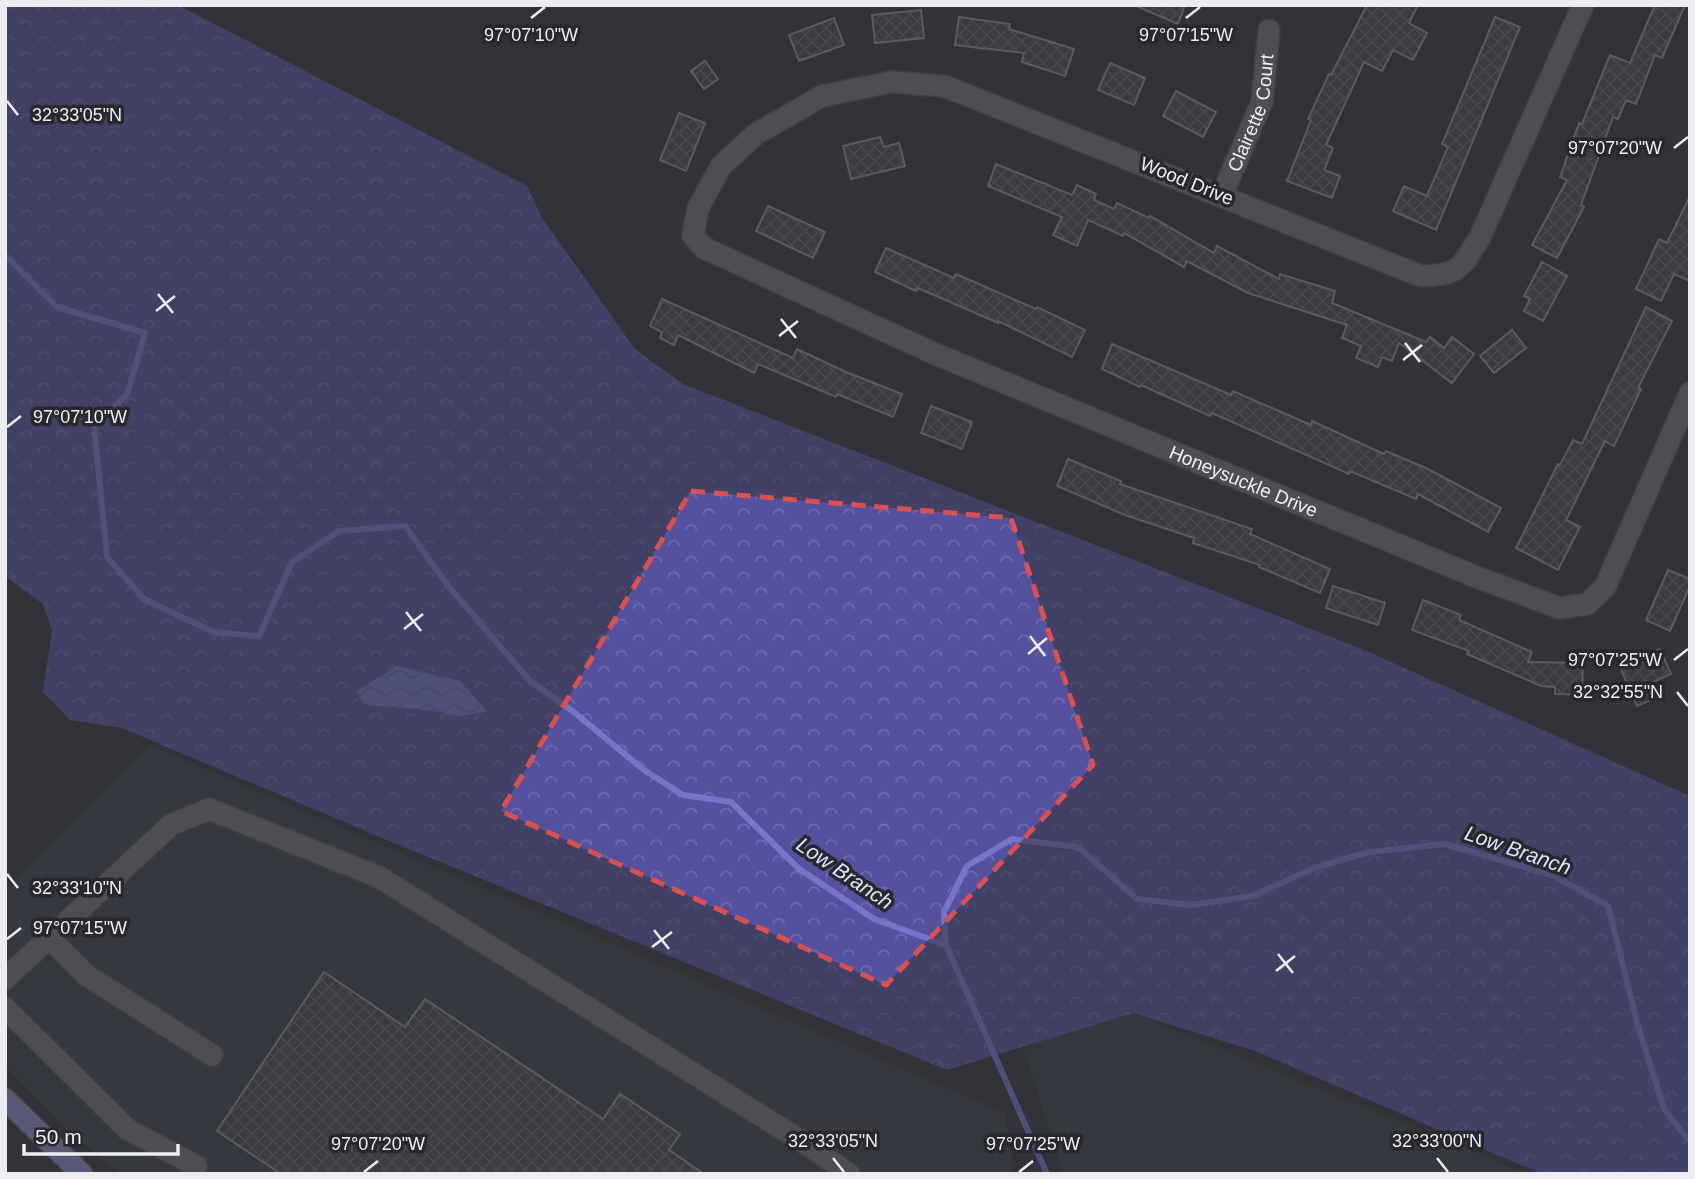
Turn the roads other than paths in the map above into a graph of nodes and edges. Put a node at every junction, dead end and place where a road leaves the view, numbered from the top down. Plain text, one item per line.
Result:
1 (1583, 5) edge
2 (1269, 30) dead end
3 (1222, 195) junction
4 (693, 235) joint
5 (1690, 393) edge
6 (49, 938) junction
7 (5, 979) edge
8 (5, 1008) edge
9 (212, 1055) dead end
10 (5, 1099) edge
11 (196, 1167) dead end
12 (82, 1174) edge
13 (849, 1174) edge

1 - 3 street, Wood Drive
2 - 3 street, Clairette Court
3 - 4 street, Wood Drive
4 - 5 street, Honeysuckle Drive
6 - 7 street
6 - 9 street
6 - 13 street
8 - 11 street
10 - 12 main road

